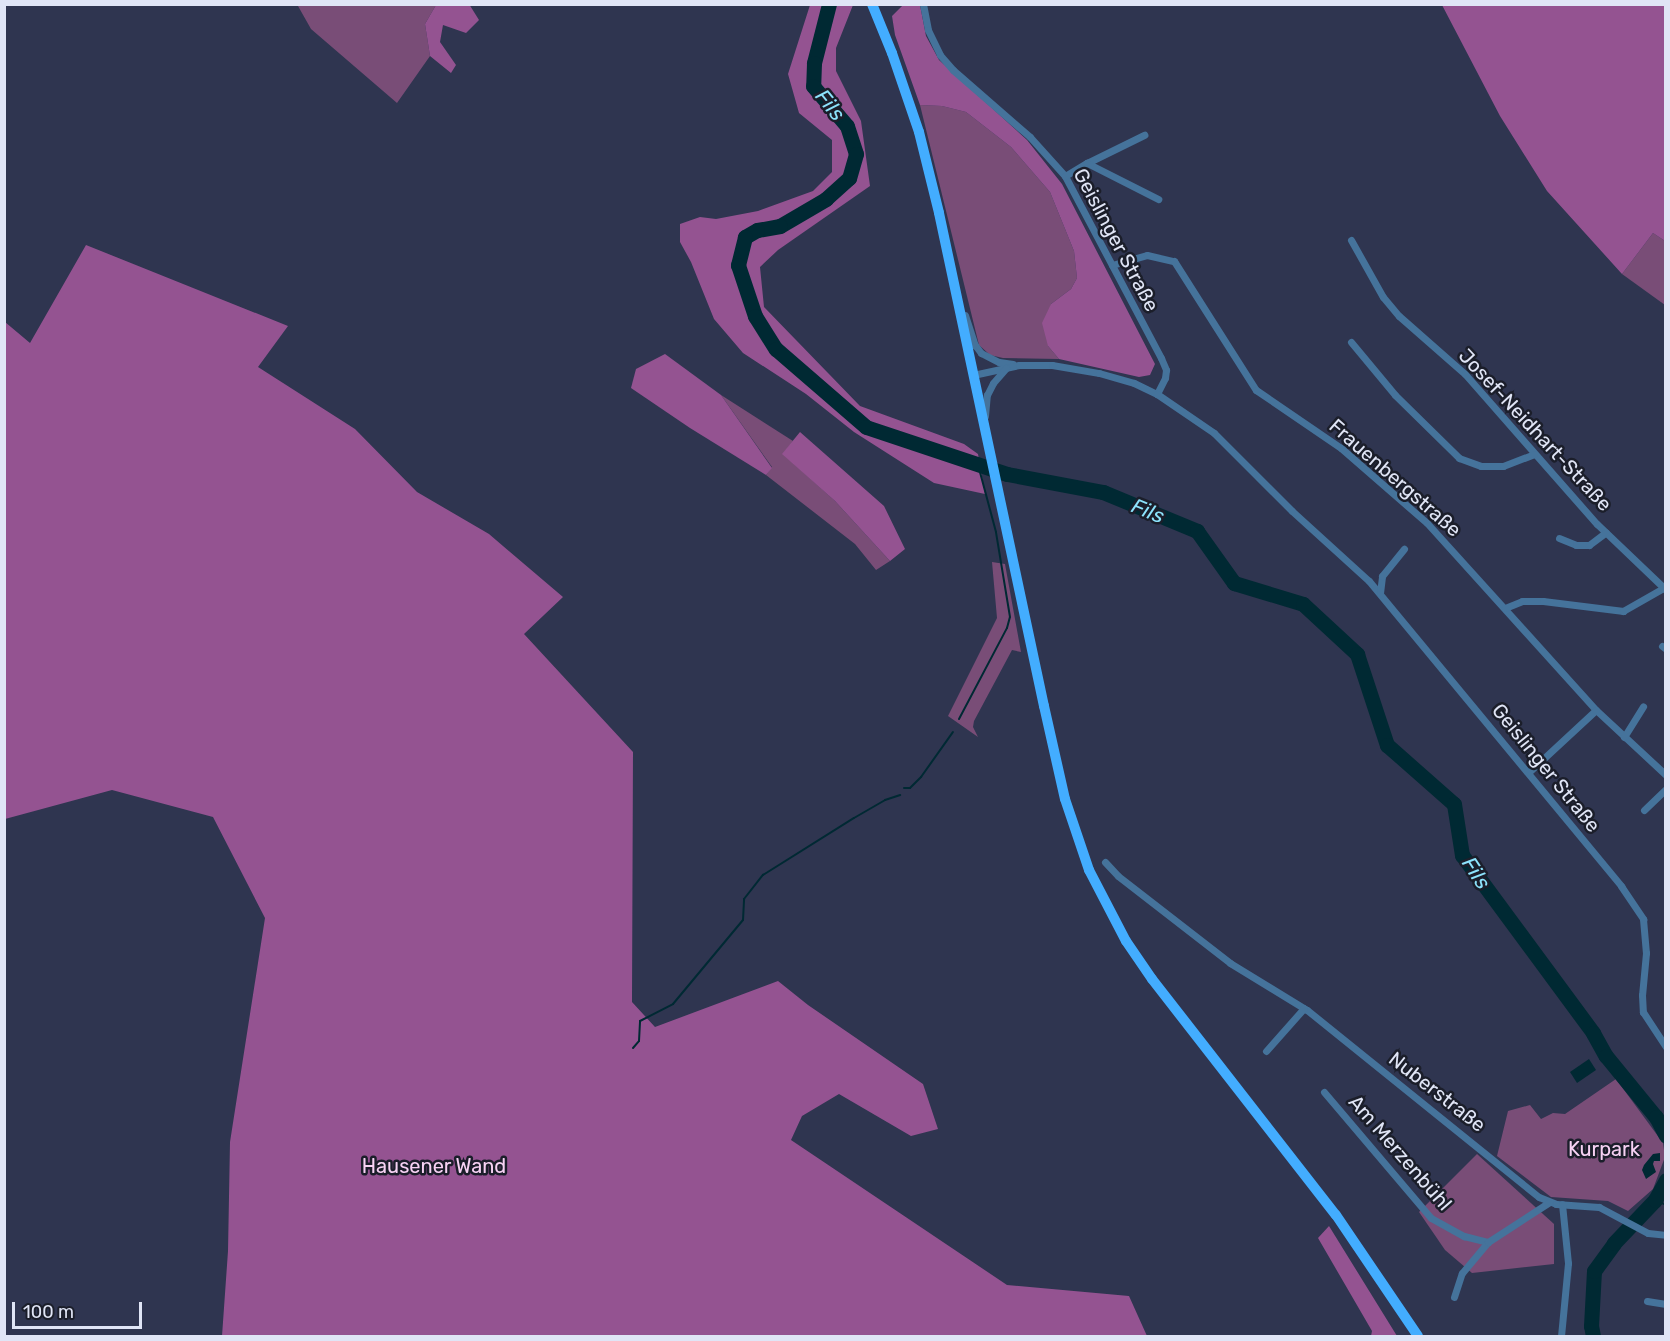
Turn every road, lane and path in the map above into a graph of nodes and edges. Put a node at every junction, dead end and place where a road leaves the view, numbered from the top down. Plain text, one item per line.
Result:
1 (872, 4) edge
2 (923, 4) edge
3 (1144, 135) dead end
4 (1087, 163) junction
5 (1065, 176) junction
6 (1158, 200) dead end
7 (1351, 240) dead end
8 (1112, 265) junction
9 (955, 285) junction
10 (1351, 342) dead end
11 (1019, 365) junction
12 (1007, 368) junction
13 (973, 375) junction
14 (1157, 394) junction
15 (983, 428) junction
16 (1534, 454) junction
17 (1606, 532) junction
18 (1559, 538) dead end
19 (1404, 549) dead end
20 (1664, 588) edge
21 (1380, 593) junction
22 (1505, 608) junction
23 (1643, 706) dead end
24 (1596, 710) junction
25 (1624, 737) junction
26 (1529, 772) junction
27 (1665, 775) edge
28 (1665, 789) edge
29 (1644, 810) dead end
30 (1105, 862) dead end
31 (1304, 1008) junction
32 (1665, 1047) edge
33 (1266, 1051) dead end
34 (1324, 1092) dead end
35 (1548, 1203) junction
36 (1562, 1204) junction
37 (1665, 1235) edge
38 (1488, 1242) junction
39 (1454, 1297) dead end
40 (1647, 1301) dead end
41 (1665, 1304) edge
42 (1418, 1336) edge
43 (1561, 1336) edge

1 - 9 main road
2 - 5 street, Geislinger Straße
3 - 4 street
4 - 5 street
4 - 6 street
5 - 8 street, Geislinger Straße
7 - 16 street, Josef-Neidhart-Straße
8 - 14 street, Geislinger Straße
8 - 22 street, Frauenbergstraße
9 - 11 street, Geislinger Straße
9 - 13 main road
10 - 16 street
11 - 12 street, Geislinger Straße
11 - 14 street, Geislinger Straße
12 - 13 street, Geislinger Straße
12 - 15 street
13 - 15 main road
14 - 21 street, Geislinger Straße
15 - 42 main road
16 - 17 street, Josef-Neidhart-Straße
17 - 18 street, Josef-Neidhart-Straße
17 - 20 street, Josef-Neidhart-Straße
19 - 21 street
20 - 22 street
21 - 26 street, Geislinger Straße
22 - 24 street, Frauenbergstraße
23 - 25 street
24 - 25 street, Frauenbergstraße
24 - 26 street
25 - 27 street, Frauenbergstraße
26 - 32 street, Geislinger Straße
28 - 29 street
30 - 31 street, Nuberstraße
31 - 33 street
31 - 35 street, Nuberstraße
34 - 38 street, Am Merzenbühl
35 - 36 street
35 - 38 street
36 - 37 street
36 - 43 street
38 - 39 street
40 - 41 street

